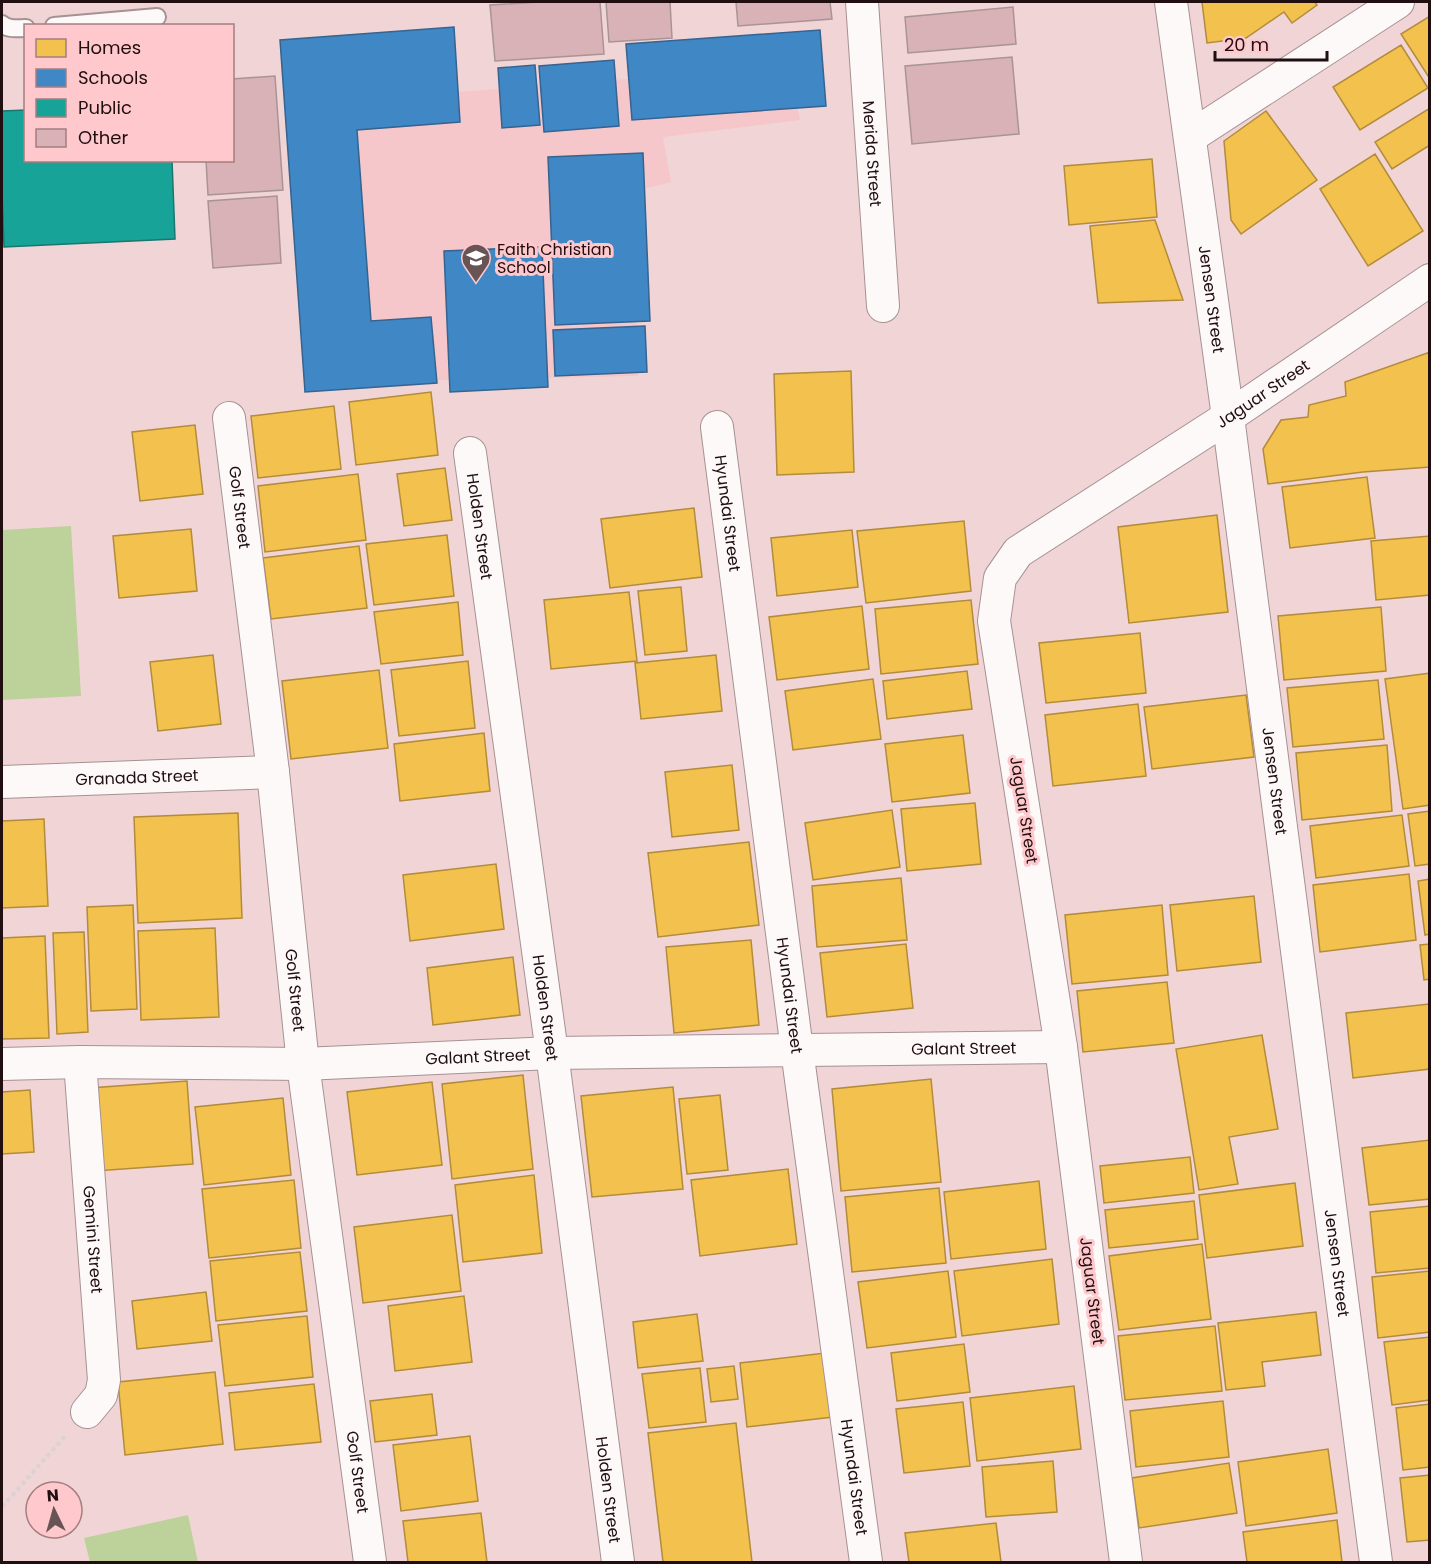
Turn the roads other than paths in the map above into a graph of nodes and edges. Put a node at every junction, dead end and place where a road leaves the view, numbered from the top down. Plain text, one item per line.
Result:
1 (862, 2) edge
2 (1171, 2) edge
3 (1398, 2) edge
4 (157, 17) dead end
5 (2, 24) edge
6 (77, 24) edge
7 (24, 28) edge
8 (1190, 137) junction
9 (1430, 280) edge
10 (883, 306) dead end
11 (1228, 417) junction
12 (229, 418) dead end
13 (717, 427) dead end
14 (470, 453) dead end
15 (273, 772) junction
16 (2, 782) edge
17 (1061, 1047) junction
18 (797, 1050) junction
19 (552, 1053) junction
20 (80, 1062) junction
21 (2, 1064) edge
22 (303, 1064) junction
23 (87, 1412) road end
24 (370, 1563) edge
25 (618, 1563) edge
26 (866, 1563) edge
27 (1126, 1563) edge
28 (1376, 1563) edge

1 - 10 street, Merida Street
2 - 8 street, Jensen Street
3 - 8 street
4 - 6 lane
5 - 7 lane
8 - 11 street, Jensen Street
9 - 11 street, Jaguar Street
11 - 17 street, Jaguar Street
11 - 28 street, Jensen Street
12 - 15 street, Golf Street
13 - 18 street, Hyundai Street
14 - 19 street, Holden Street
15 - 16 street, Granada Street
15 - 22 street, Golf Street
17 - 18 street, Galant Street
17 - 27 street, Jaguar Street
18 - 19 street, Galant Street
18 - 26 street, Hyundai Street
19 - 22 street, Galant Street
19 - 25 street, Holden Street
20 - 21 street, Galant Street
20 - 22 street, Galant Street
20 - 23 street, Gemini Street
22 - 24 street, Golf Street

